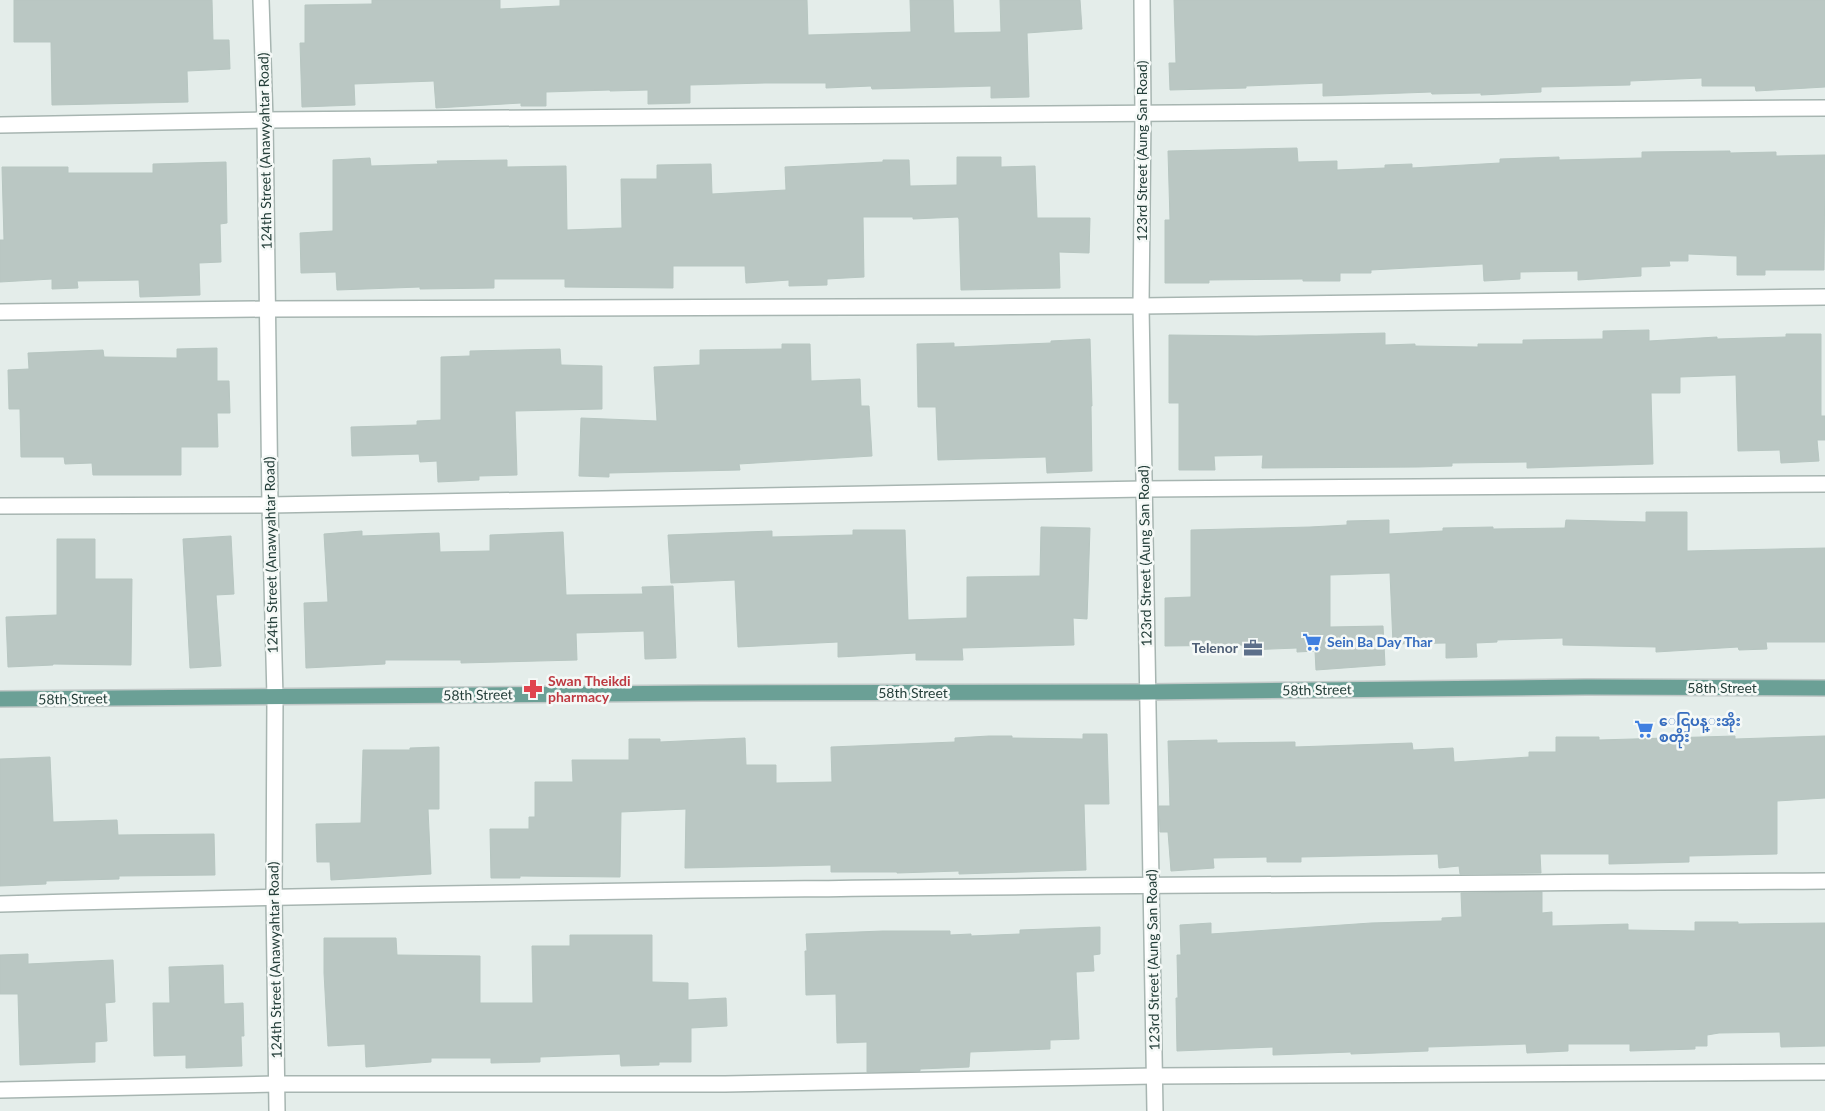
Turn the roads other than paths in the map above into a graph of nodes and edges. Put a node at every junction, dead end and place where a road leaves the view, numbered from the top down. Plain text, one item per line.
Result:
1 (261, 0) edge
2 (1142, 0) edge
3 (1825, 108) edge
4 (1143, 113) junction
5 (265, 120) junction
6 (0, 125) edge
7 (1825, 297) edge
8 (1141, 306) junction
9 (267, 309) junction
10 (0, 312) edge
11 (1825, 484) edge
12 (1145, 489) junction
13 (0, 506) edge
14 (270, 506) junction
15 (1825, 688) edge
16 (1147, 692) junction
17 (275, 697) junction
18 (0, 699) edge
19 (1825, 881) edge
20 (1152, 885) junction
21 (274, 897) junction
22 (0, 904) edge
23 (1825, 1072) edge
24 (1154, 1076) junction
25 (276, 1084) junction
26 (0, 1090) edge
27 (276, 1111) edge
28 (1155, 1111) edge

1 - 5 street, 124th Street (Anawyahtar Road)
2 - 4 street, 123rd Street (Aung San Road)
3 - 4 street
4 - 5 street
4 - 8 street, 123rd Street (Aung San Road)
5 - 6 street
5 - 9 street, 124th Street (Anawyahtar Road)
7 - 8 street
8 - 9 street
8 - 12 street, 123rd Street (Aung San Road)
9 - 10 street
9 - 14 street, 124th Street (Anawyahtar Road)
11 - 12 street
12 - 14 street
12 - 16 street, 123rd Street (Aung San Road)
13 - 14 street
14 - 17 street, 124th Street (Anawyahtar Road)
15 - 16 main road, 58th Street
16 - 17 main road, 58th Street
16 - 20 street, 123rd Street (Aung San Road)
17 - 18 main road, 58th Street
17 - 21 street, 124th Street (Anawyahtar Road)
19 - 20 street
20 - 21 street
20 - 24 street, 123rd Street (Aung San Road)
21 - 22 street
21 - 25 street, 124th Street (Anawyahtar Road)
23 - 24 street
24 - 25 street
24 - 28 street, 123rd Street (Aung San Road)
25 - 26 street
25 - 27 street, 124th Street (Anawyahtar Road)

